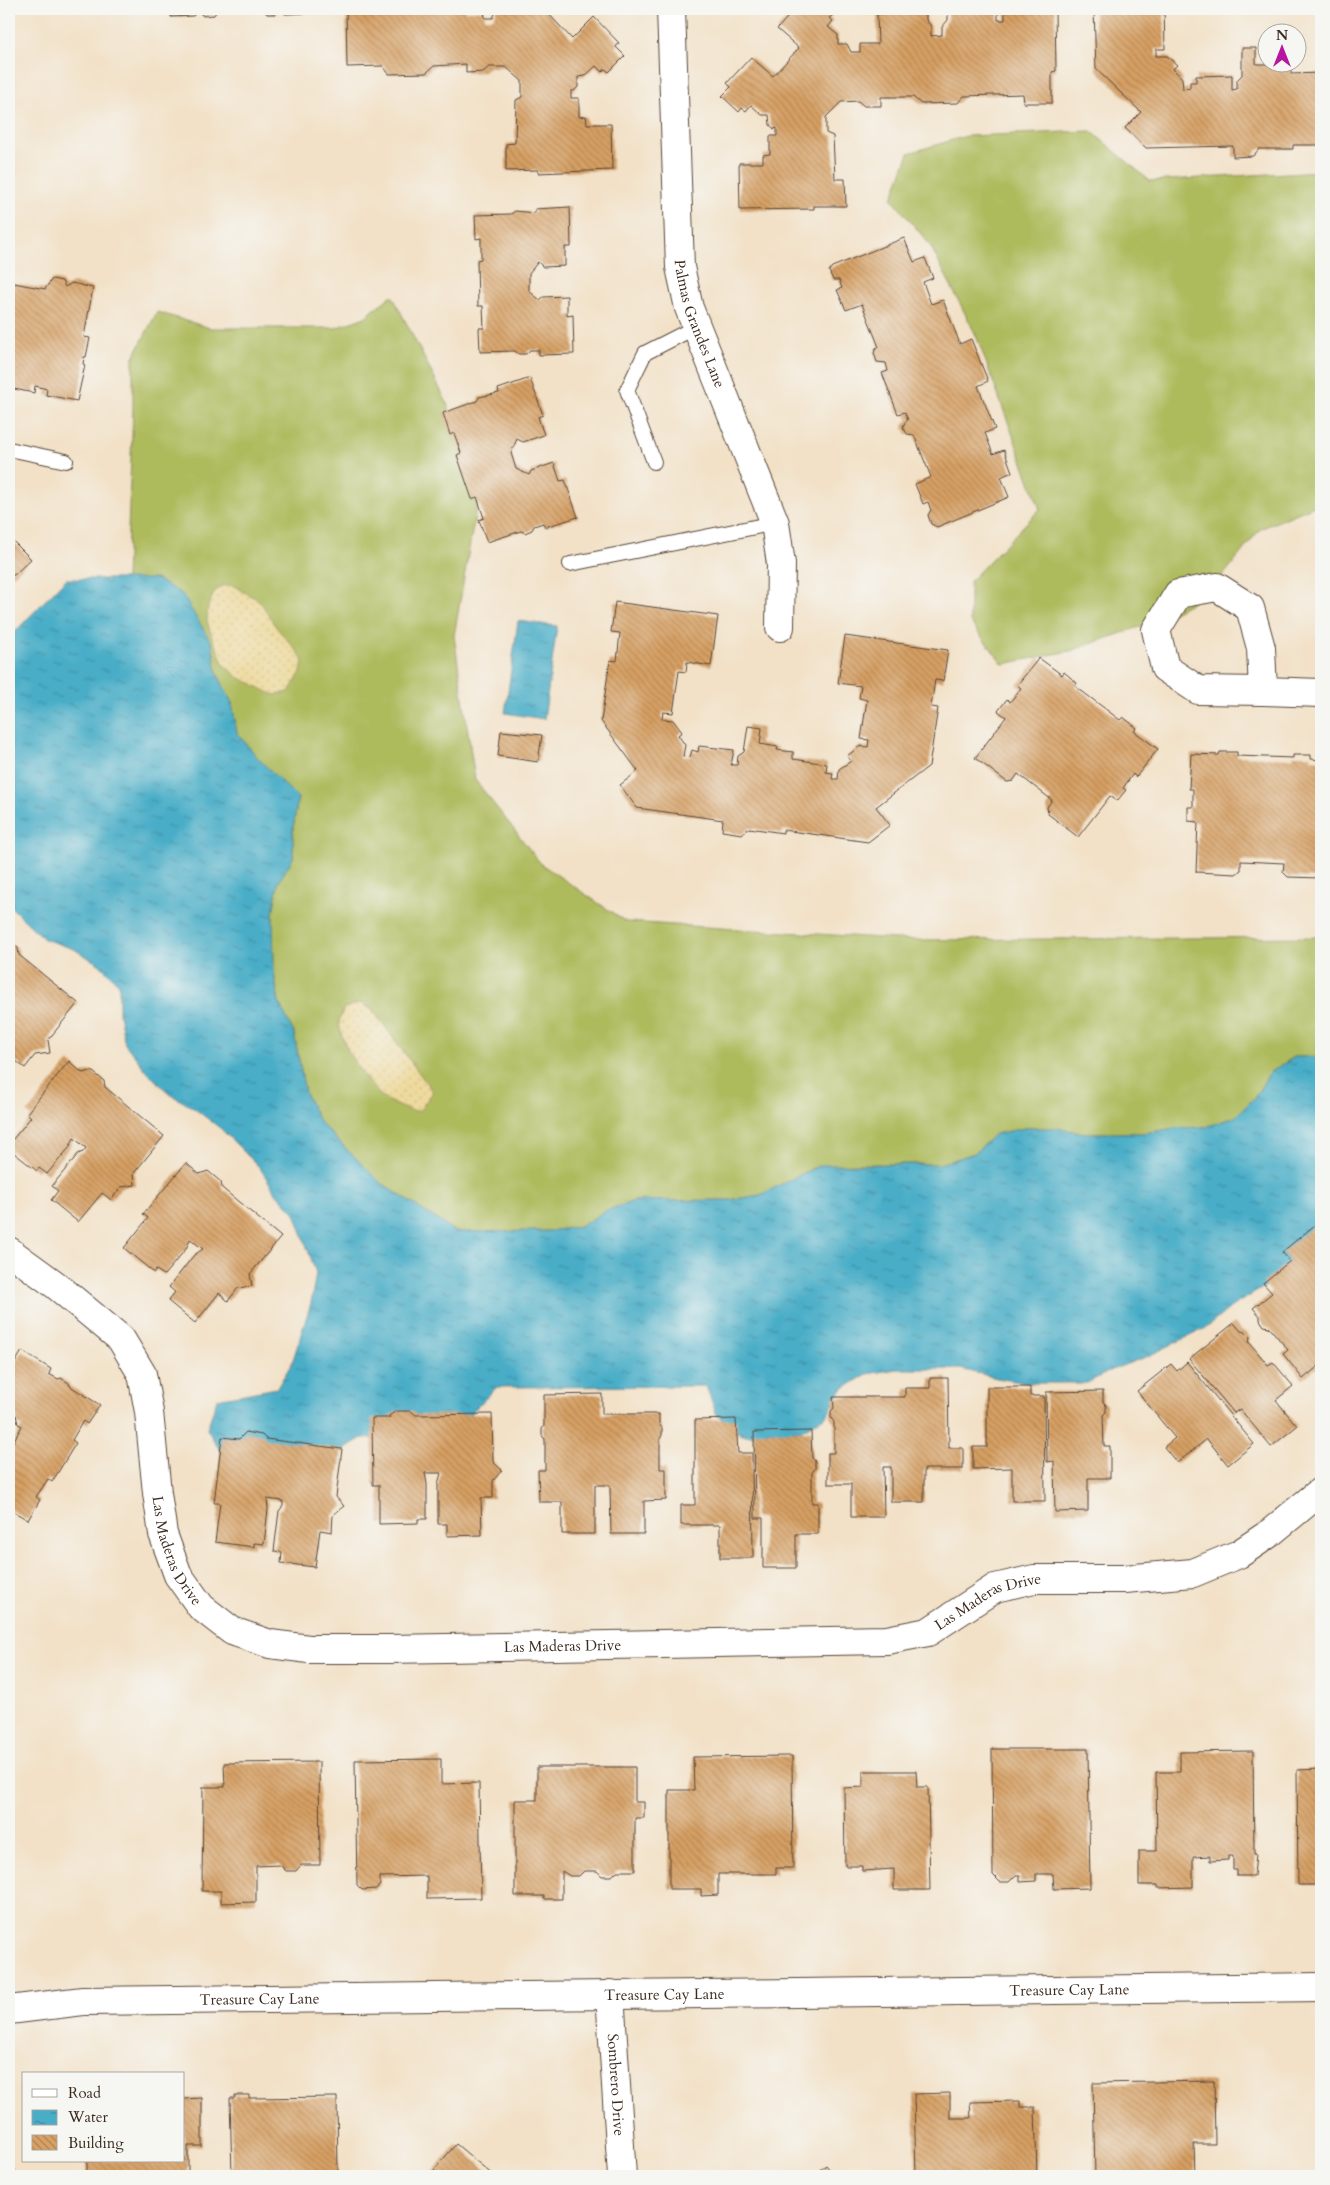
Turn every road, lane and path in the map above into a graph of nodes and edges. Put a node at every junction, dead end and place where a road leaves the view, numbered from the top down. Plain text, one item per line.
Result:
1 (671, 9) edge
2 (696, 327) junction
3 (9, 449) edge
4 (66, 461) dead end
5 (654, 462) dead end
6 (774, 523) junction
7 (570, 564) dead end
8 (780, 627) dead end
9 (1263, 691) junction
10 (1321, 693) edge
11 (9, 1251) edge
12 (1321, 1491) edge
13 (1321, 1987) edge
14 (610, 1994) junction
15 (9, 2010) edge
16 (622, 2176) edge

1 - 2 street, Palmas Grandes Lane
2 - 5 lane
2 - 6 street, Palmas Grandes Lane
3 - 4 lane
6 - 7 lane
6 - 8 street, Palmas Grandes Lane
9 - 9 street
9 - 10 street
11 - 12 street, Las Maderas Drive
13 - 14 street, Treasure Cay Lane
14 - 15 street, Treasure Cay Lane
14 - 16 street, Sombrero Drive

